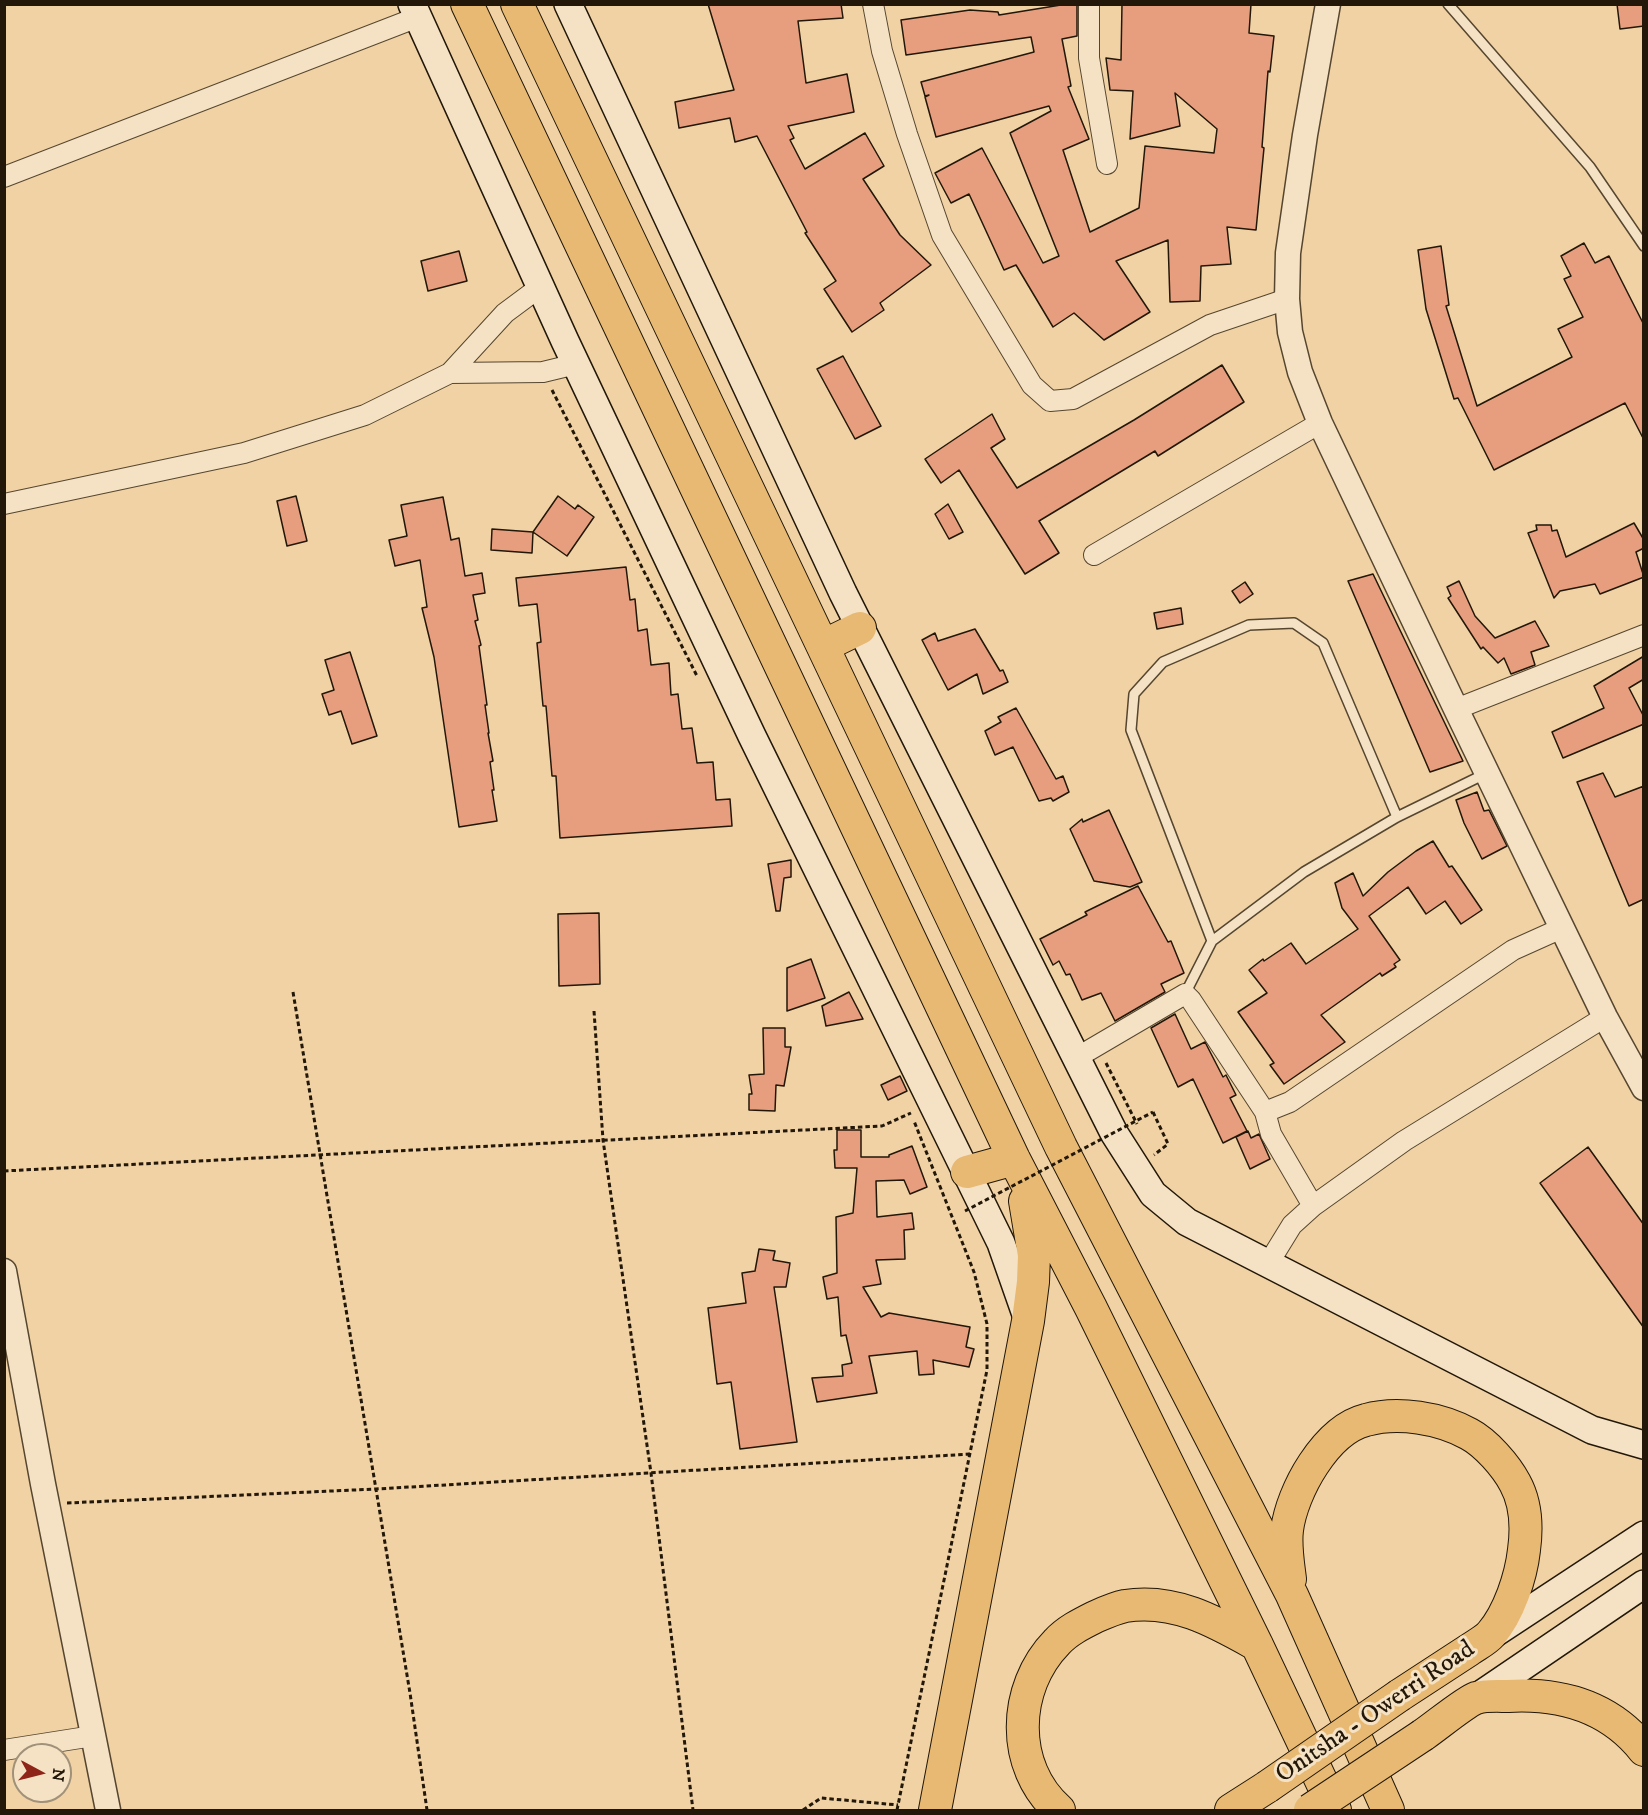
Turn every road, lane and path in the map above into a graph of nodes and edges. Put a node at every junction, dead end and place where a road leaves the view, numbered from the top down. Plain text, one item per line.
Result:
1 (467, 4) edge
2 (517, 4) edge
3 (568, 4) edge
4 (873, 4) edge
5 (1089, 4) edge
6 (1328, 4) edge
7 (1448, 4) edge
8 (415, 11) edge
9 (1107, 165) dead end
10 (4, 177) edge
11 (1644, 246) edge
12 (540, 287) junction
13 (1287, 299) junction
14 (576, 364) junction
15 (543, 372) junction
16 (450, 374) junction
17 (1320, 423) junction
18 (4, 504) edge
19 (1094, 555) dead end
20 (860, 628) junction
21 (1644, 635) edge
22 (823, 646) junction
23 (699, 680) dead end
24 (1456, 709) junction
25 (1487, 773) junction
26 (1397, 817) junction
27 (1562, 928) junction
28 (1212, 941) junction
29 (293, 992) dead end
30 (1185, 994) junction
31 (594, 1011) dead end
32 (1605, 1017) junction
33 (1086, 1052) junction
34 (1644, 1088) edge
35 (1265, 1112) junction
36 (1138, 1126) dead end
37 (603, 1140) junction
38 (1148, 1146) dead end
39 (321, 1155) junction
40 (1154, 1155) junction
41 (1159, 1162) dead end
42 (1016, 1163) junction
43 (4, 1171) edge
44 (967, 1172) junction
45 (1313, 1206) junction
46 (965, 1211) dead end
47 (1268, 1264) junction
48 (4, 1271) edge
49 (1028, 1320) junction
50 (1644, 1445) edge
51 (971, 1454) junction
52 (651, 1473) junction
53 (376, 1489) junction
54 (47, 1504) junction
55 (1644, 1535) edge
56 (1644, 1584) edge
57 (1292, 1595) junction
58 (1491, 1635) junction
59 (1257, 1645) junction
60 (1476, 1698) junction
61 (93, 1736) junction
62 (4, 1750) edge
63 (1644, 1750) edge
64 (898, 1805) junction
65 (108, 1810) edge
66 (427, 1810) edge
67 (693, 1810) edge
68 (803, 1810) edge
69 (897, 1810) edge
70 (935, 1810) edge
71 (1059, 1810) edge
72 (1231, 1810) edge
73 (1310, 1810) edge
74 (1335, 1810) edge
75 (1388, 1810) edge

1 - 42 highway
2 - 22 highway
3 - 20 main road
4 - 13 street
5 - 9 street
6 - 13 street
7 - 11 lane
8 - 10 street
8 - 12 main road
12 - 14 main road
12 - 16 street
13 - 17 street
14 - 15 street
14 - 44 main road
15 - 16 street
15 - 23 path
16 - 18 street
17 - 19 street
17 - 24 street
20 - 22 highway
20 - 33 main road
21 - 24 street
22 - 57 highway
24 - 25 street
25 - 26 lane
25 - 27 street
26 - 28 lane
26 - 28 lane
27 - 32 street
27 - 35 street
28 - 30 lane
29 - 39 path
30 - 33 street
30 - 35 street
31 - 37 path
32 - 34 street
32 - 45 street
33 - 36 path
33 - 47 main road
35 - 45 street
37 - 39 path
37 - 51 path
37 - 52 path
38 - 40 path
39 - 43 path
39 - 53 path
40 - 41 path
40 - 46 path, bridge
42 - 44 highway
42 - 49 highway
42 - 59 highway
44 - 49 main road
45 - 47 street
47 - 50 main road
48 - 54 street
49 - 70 highway
51 - 52 path
51 - 64 path
52 - 53 path
52 - 67 path
53 - 54 path
53 - 66 path
54 - 61 street
55 - 58 main road
56 - 60 main road
57 - 58 highway
57 - 75 highway
58 - 72 highway, Onitsha - Owerri Road, bridge
59 - 71 highway
59 - 74 highway
60 - 63 highway
60 - 73 highway, Onitsha - Owerri Road, bridge
61 - 62 street
61 - 65 street
64 - 68 path
64 - 69 path

